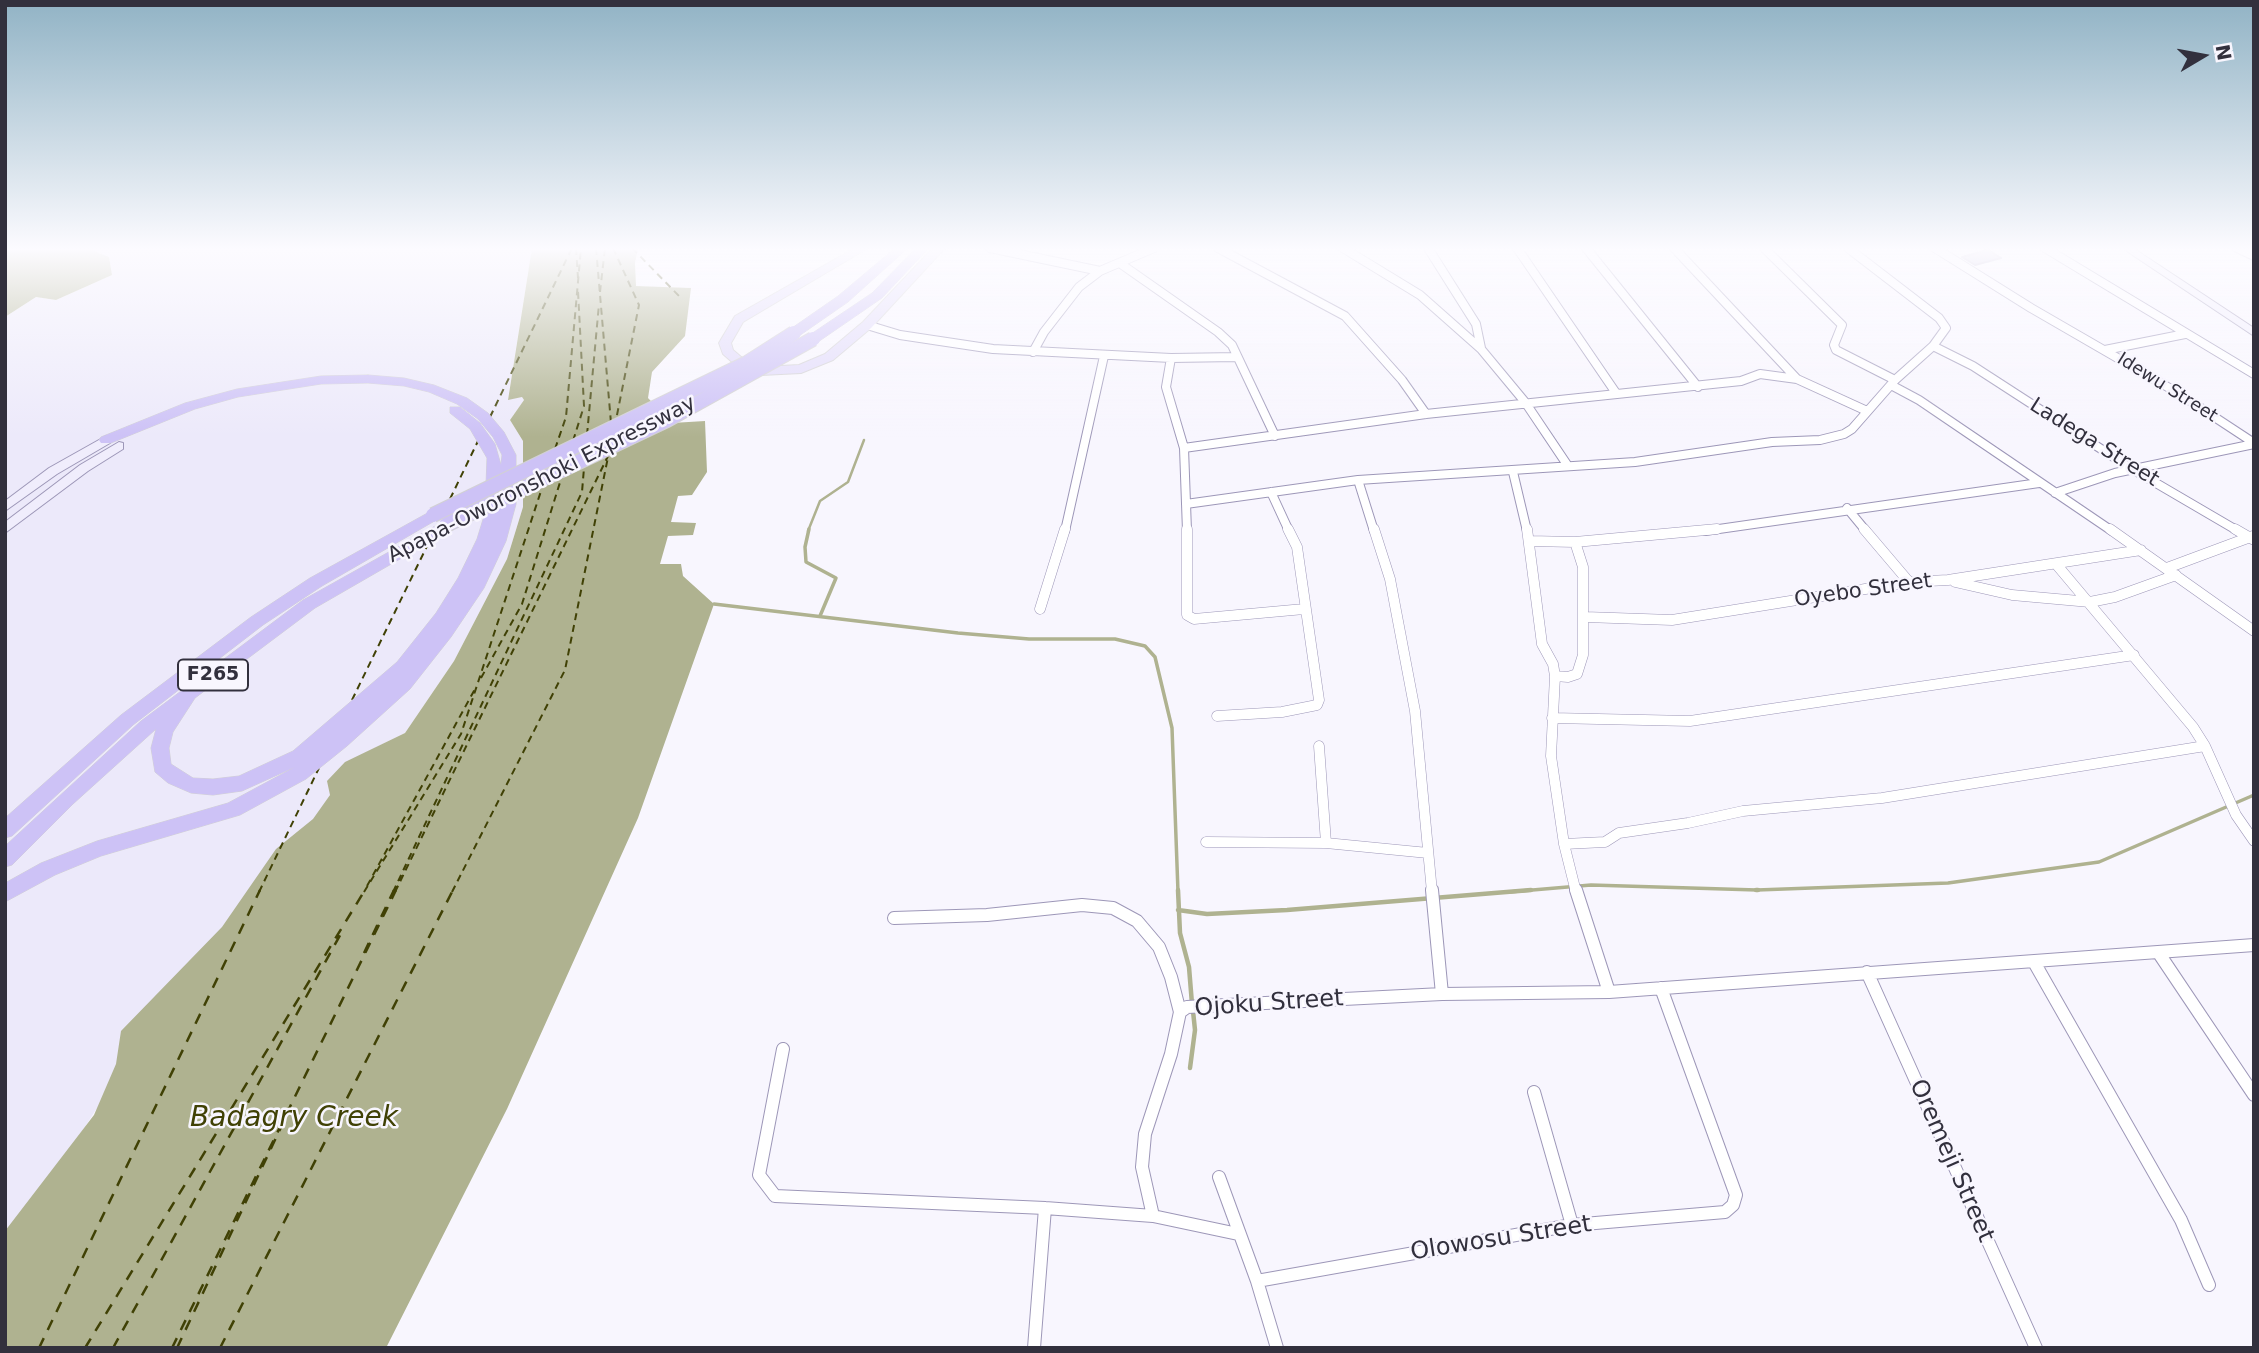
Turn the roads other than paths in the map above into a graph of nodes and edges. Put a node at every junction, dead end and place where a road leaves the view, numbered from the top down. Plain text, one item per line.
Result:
1 (753, 311) edge
2 (826, 311) edge
3 (854, 311) edge
4 (880, 311) edge
5 (1060, 311) edge
6 (1188, 311) edge
7 (1336, 311) edge
8 (1438, 311) edge
9 (1468, 311) edge
10 (1560, 311) edge
11 (1639, 311) edge
12 (1734, 311) edge
13 (1828, 311) edge
14 (1929, 311) edge
15 (2037, 311) edge
16 (2148, 311) edge
17 (2221, 311) edge
18 (867, 325) junction
19 (2254, 333) edge
20 (2185, 334) junction
21 (1933, 346) junction
22 (1481, 349) junction
23 (2105, 350) junction
24 (1033, 352) junction
25 (1104, 356) junction
26 (1237, 357) junction
27 (1171, 358) junction
28 (1780, 360) junction
29 (1760, 374) junction
30 (2254, 374) edge
31 (1797, 379) junction
32 (1893, 382) junction
33 (1698, 387) junction
34 (1616, 393) junction
35 (1525, 402) junction
36 (1867, 411) junction
37 (1426, 414) junction
38 (1275, 436) junction
39 (112, 443) junction
40 (2254, 443) edge
41 (1184, 448) junction
42 (1568, 466) junction
43 (2132, 469) junction
44 (1513, 472) junction
45 (1357, 481) junction
46 (2039, 482) junction
47 (1271, 492) junction
48 (2055, 493) junction
49 (1186, 503) junction
50 (5, 507) edge
51 (1847, 508) junction
52 (439, 520) junction
53 (5, 529) edge
54 (2252, 538) edge
55 (1530, 541) junction
56 (1575, 542) junction
57 (2141, 550) junction
58 (2056, 564) junction
59 (2167, 568) junction
60 (2176, 575) junction
61 (1948, 580) junction
62 (1909, 582) junction
63 (2090, 602) junction
64 (1040, 609) dead end
65 (1304, 609) junction
66 (1586, 617) junction
67 (2254, 631) edge
68 (2134, 655) junction
69 (1555, 676) junction
70 (189, 693) junction
71 (1217, 716) dead end
72 (1552, 718) junction
73 (1319, 746) dead end
74 (2205, 746) junction
75 (5, 830) edge
76 (2254, 841) edge
77 (1206, 842) dead end
78 (1326, 843) junction
79 (1564, 844) junction
80 (1428, 853) junction
81 (5, 859) edge
82 (5, 893) edge
83 (894, 918) dead end
84 (2254, 945) edge
85 (2158, 951) junction
86 (2034, 962) junction
87 (1867, 972) junction
88 (1661, 988) junction
89 (1609, 992) junction
90 (1442, 994) junction
91 (1184, 1010) junction
92 (783, 1049) dead end
93 (1534, 1092) dead end
94 (2254, 1095) edge
95 (1219, 1177) dead end
96 (1045, 1208) junction
97 (1153, 1216) junction
98 (1572, 1225) junction
99 (1238, 1234) junction
100 (1257, 1282) junction
101 (2209, 1285) dead end
102 (1034, 1348) edge
103 (1277, 1348) edge
104 (2036, 1348) edge

1 - 18 main road
2 - 52 highway, Apapa-Oworonshoki Expressway / F265, bridge
3 - 52 highway, Apapa-Oworonshoki Expressway / F265, bridge
4 - 18 main road
5 - 24 street
6 - 26 street
7 - 37 street
8 - 22 street
9 - 22 street
10 - 34 street
11 - 33 street
12 - 28 street
13 - 32 street
14 - 21 street
15 - 23 street, Idewu Street
16 - 20 street
17 - 19 street
18 - 24 street
20 - 23 street
20 - 30 street
21 - 32 street
21 - 43 street, Ladega Street
22 - 35 street
23 - 40 street, Idewu Street
24 - 25 street
25 - 27 street
25 - 64 street
26 - 27 street
26 - 38 street
27 - 41 street
28 - 29 street
28 - 31 street
29 - 31 street
29 - 33 street
31 - 36 street
32 - 36 street
32 - 46 street
33 - 34 street
34 - 35 street
35 - 37 street
35 - 42 street
36 - 42 street
37 - 38 street
38 - 41 street
39 - 50 street
39 - 53 street
39 - 70 highway
39 - 82 highway
40 - 43 street
41 - 49 street
42 - 44 street
43 - 48 street
43 - 54 street, Ladega Street
44 - 45 street
44 - 55 street
45 - 47 street
45 - 80 street
46 - 48 street
46 - 51 street
47 - 49 street
47 - 65 street
48 - 57 street
49 - 65 street
51 - 56 street
51 - 62 street
52 - 70 highway, Apapa-Oworonshoki Expressway / F265
52 - 75 highway, Apapa-Oworonshoki Expressway / F265
54 - 59 street
55 - 56 street
55 - 69 street
56 - 66 street
57 - 58 street, Oyebo Street
57 - 59 street
58 - 61 street, Oyebo Street
58 - 63 street
59 - 60 street
60 - 63 street
60 - 67 street
61 - 62 street, Oyebo Street
61 - 63 street
62 - 66 street, Oyebo Street
63 - 68 street
65 - 71 street
66 - 69 street
68 - 72 street
68 - 74 street
69 - 72 street
70 - 81 highway, Apapa-Oworonshoki Expressway / F265
72 - 79 street
73 - 78 street
74 - 76 street
74 - 79 street
77 - 78 street
78 - 80 street
79 - 89 street
80 - 90 street
83 - 91 street
84 - 85 street, Ojoku Street
85 - 86 street, Ojoku Street
85 - 94 street
86 - 87 street, Ojoku Street
86 - 101 street
87 - 88 street, Ojoku Street
87 - 104 street, Oremeji Street
88 - 89 street, Ojoku Street
88 - 98 street, Olowosu Street
89 - 90 street, Ojoku Street
90 - 91 street, Ojoku Street
91 - 97 street, Ojoku Street
92 - 96 street
93 - 98 street
95 - 99 street
96 - 97 street
96 - 102 street
97 - 99 street
98 - 100 street, Olowosu Street
99 - 100 street
100 - 103 street

